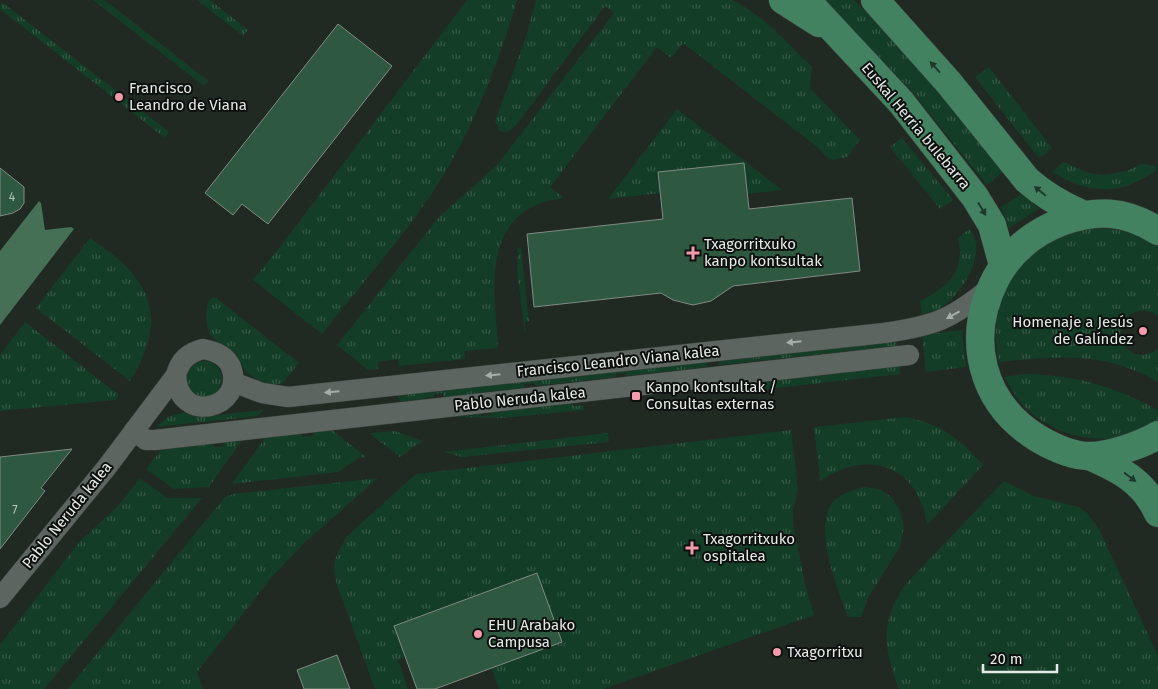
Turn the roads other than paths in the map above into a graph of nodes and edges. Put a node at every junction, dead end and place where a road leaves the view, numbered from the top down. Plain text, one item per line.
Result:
1 (783, 0) edge
2 (806, 0) edge
3 (875, 0) edge
4 (839, 38) junction
5 (1082, 214) junction
6 (1158, 230) edge
7 (998, 276) junction
8 (909, 355) dead end
9 (176, 375) junction
10 (233, 382) junction
11 (191, 404) junction
12 (148, 414) junction
13 (134, 431) junction
14 (1158, 436) edge
15 (1089, 456) junction
16 (1158, 513) edge
17 (0, 598) edge

1 - 4 main road
2 - 4 main road, Euskal Herria bulebarra
5 -> 3 main road
4 -> 7 main road, Euskal Herria bulebarra
5 - 6 main road
5 - 7 main road
7 -> 10 street, Francisco Leandro Viana kalea
7 - 15 main road
8 - 13 street, Pablo Neruda kalea
9 - 10 street
9 - 11 street
9 - 12 street, Pablo Neruda kalea
10 - 11 street
11 - 12 street
12 - 13 street, Pablo Neruda kalea
13 - 17 street, Pablo Neruda kalea
14 - 15 main road
15 -> 16 main road

